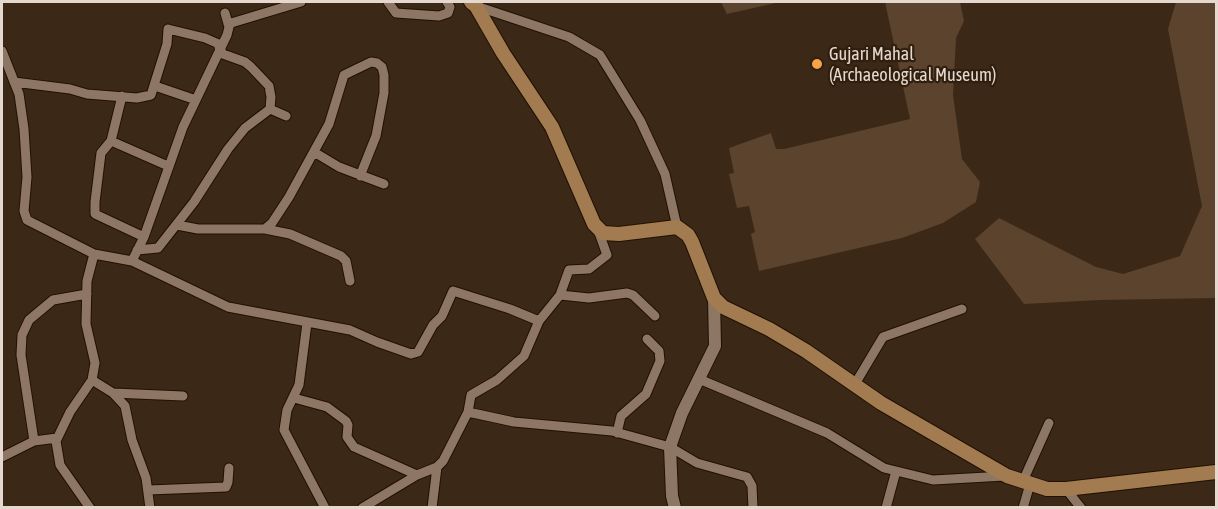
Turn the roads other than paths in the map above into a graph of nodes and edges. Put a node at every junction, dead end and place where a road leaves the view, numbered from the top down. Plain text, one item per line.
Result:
1 (301, 2) edge
2 (388, 2) edge
3 (447, 2) edge
4 (473, 4) edge
5 (225, 13) dead end
6 (228, 24) junction
7 (220, 46) junction
8 (2, 51) edge
9 (14, 82) junction
10 (155, 86) junction
11 (122, 96) junction
12 (196, 100) junction
13 (270, 109) junction
14 (286, 116) dead end
15 (111, 141) junction
16 (314, 152) junction
17 (168, 166) junction
18 (360, 176) junction
19 (384, 184) dead end
20 (177, 225) junction
21 (677, 227) junction
22 (265, 229) junction
23 (598, 229) junction
24 (144, 237) junction
25 (137, 250) junction
26 (94, 254) junction
27 (132, 261) junction
28 (350, 281) dead end
29 (87, 294) junction
30 (560, 295) junction
31 (714, 298) junction
32 (962, 309) dead end
33 (655, 316) dead end
34 (539, 321) junction
35 (307, 323) junction
36 (648, 339) dead end
37 (92, 380) junction
38 (699, 380) junction
39 (855, 384) junction
40 (113, 393) junction
41 (183, 396) dead end
42 (294, 398) junction
43 (468, 412) junction
44 (1049, 423) dead end
45 (617, 433) junction
46 (57, 438) junction
47 (34, 441) junction
48 (670, 447) junction
49 (2, 457) edge
50 (437, 467) junction
51 (229, 468) dead end
52 (896, 471) junction
53 (1216, 472) edge
54 (417, 475) junction
55 (1007, 476) junction
56 (1026, 482) junction
57 (1066, 489) junction
58 (148, 490) junction
59 (90, 507) edge
60 (150, 507) edge
61 (325, 507) edge
62 (362, 507) edge
63 (432, 507) edge
64 (675, 507) edge
65 (753, 507) edge
66 (886, 507) edge
67 (1023, 507) edge
68 (1081, 507) edge

1 - 6 street
2 - 3 street
4 - 21 street
4 - 23 main road
5 - 6 street
6 - 7 street
7 - 10 street
7 - 12 street
7 - 13 street
8 - 9 street
9 - 11 street
9 - 26 street
10 - 11 street
10 - 12 street
11 - 15 street
12 - 17 street
13 - 14 street
13 - 20 street
15 - 17 street
15 - 24 street
16 - 18 street
16 - 18 street
16 - 22 street
17 - 24 street
18 - 19 street
20 - 22 street
20 - 25 street
21 - 23 main road
21 - 31 main road
22 - 28 street
23 - 30 street
24 - 25 street
25 - 27 street
26 - 27 street
26 - 29 street
27 - 35 street
29 - 37 street
29 - 47 street
30 - 33 street
30 - 34 street
31 - 38 street
31 - 39 main road
32 - 39 street
34 - 35 street
34 - 43 street
35 - 42 street
36 - 45 street
37 - 40 street
37 - 46 street
38 - 48 street
38 - 52 street
39 - 55 main road
40 - 41 street
40 - 58 street
42 - 54 street
42 - 61 street
43 - 45 street
43 - 50 street
44 - 56 street
45 - 48 street
46 - 47 street
46 - 59 street
47 - 49 street
48 - 64 street
48 - 65 street
50 - 54 street
50 - 63 street
51 - 58 street
52 - 55 street
52 - 66 street
53 - 57 main road
54 - 62 street
55 - 56 main road
56 - 57 main road
56 - 67 street
57 - 68 street
58 - 60 street

